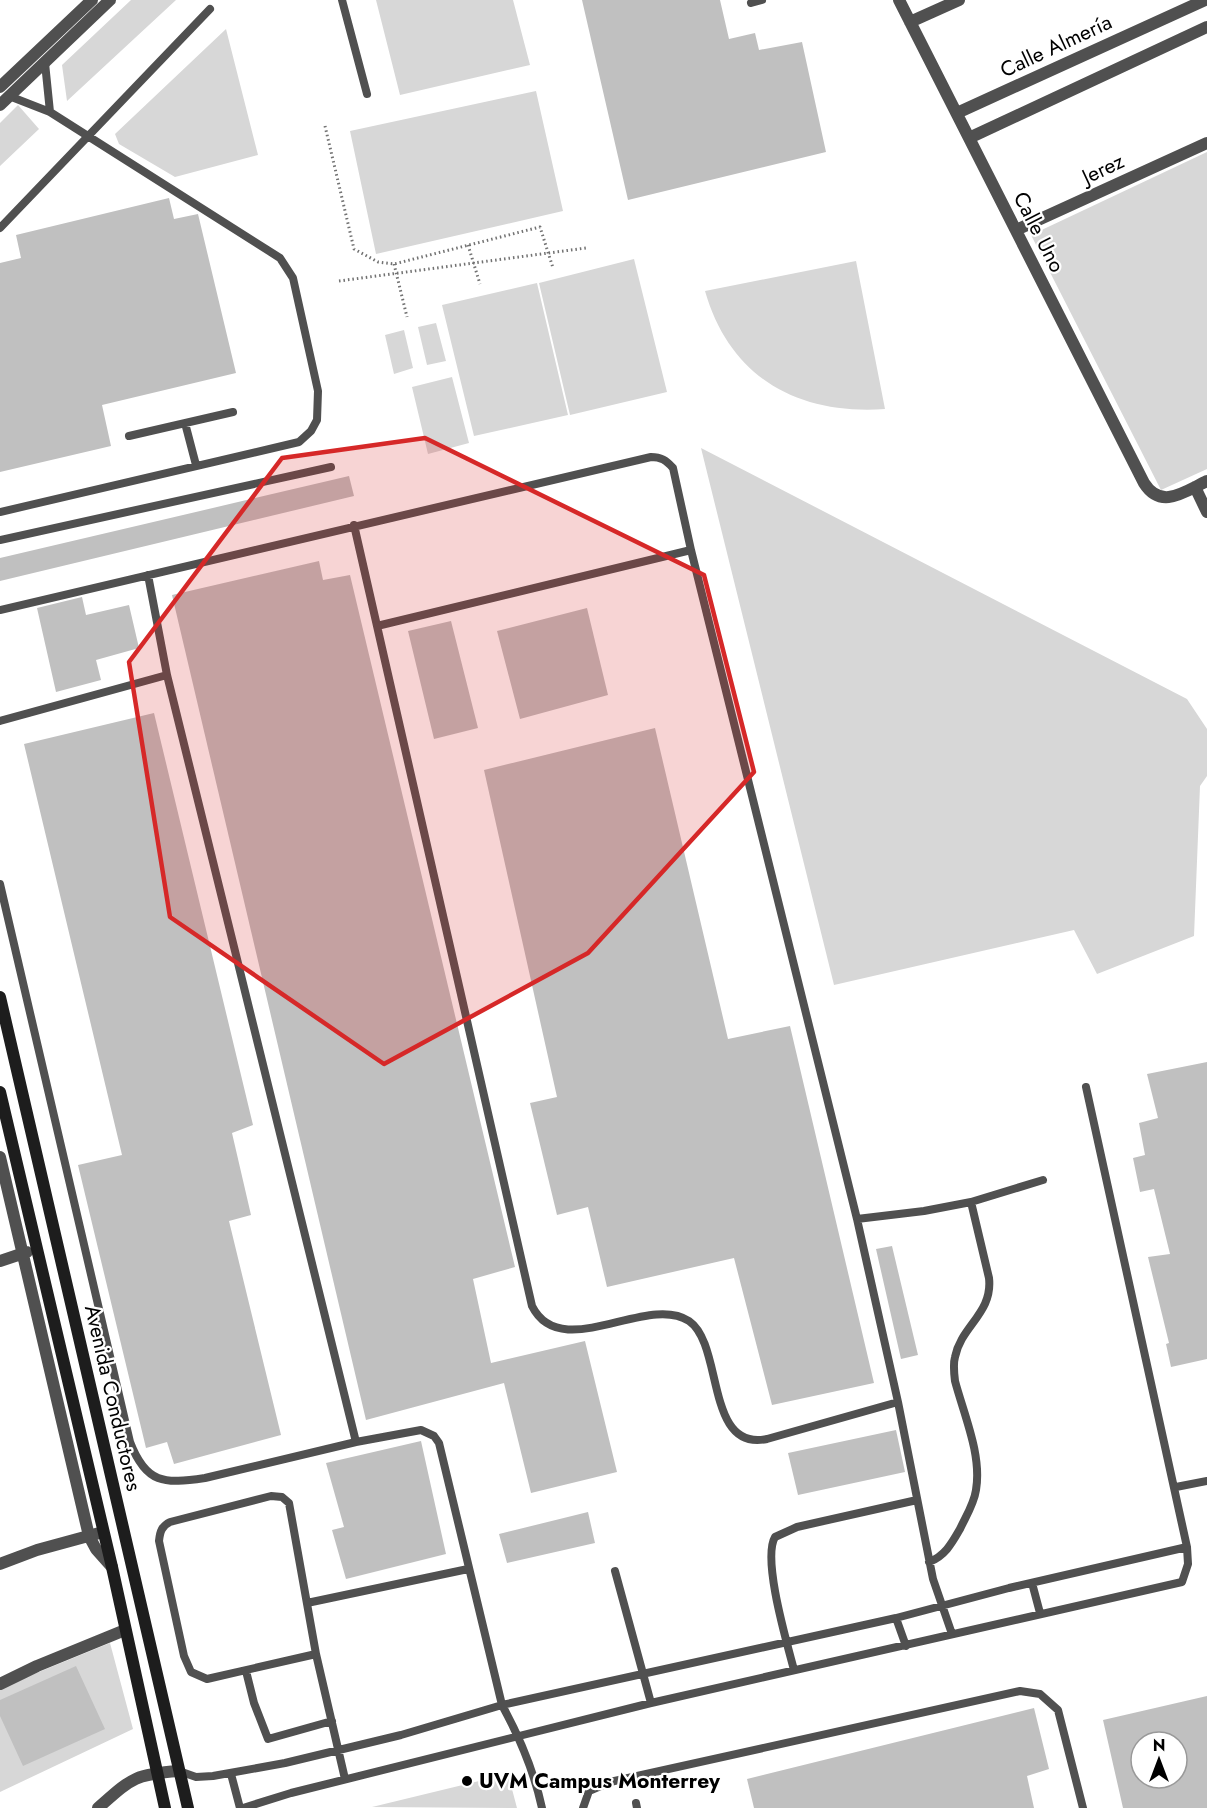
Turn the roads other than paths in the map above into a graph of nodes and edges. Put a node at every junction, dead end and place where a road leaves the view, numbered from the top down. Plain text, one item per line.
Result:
1 (92, 0) edge
2 (110, 0) edge
3 (342, 0) edge
4 (762, 0) edge
5 (899, 0) edge
6 (959, 0) edge
7 (1205, 0) edge
8 (751, 3) dead end
9 (210, 9) dead end
10 (910, 22) junction
11 (1207, 27) edge
12 (45, 63) junction
13 (0, 87) edge
14 (367, 94) dead end
15 (4, 100) edge
16 (50, 112) junction
17 (957, 113) junction
18 (88, 137) junction
19 (969, 138) junction
20 (1207, 143) edge
21 (0, 228) edge
22 (1016, 230) junction
23 (233, 412) dead end
24 (185, 423) junction
25 (129, 436) dead end
26 (196, 465) junction
27 (331, 467) dead end
28 (1207, 482) edge
29 (1195, 487) junction
30 (0, 512) edge
31 (1207, 512) edge
32 (354, 525) junction
33 (0, 540) edge
34 (691, 550) junction
35 (148, 575) junction
36 (0, 610) edge
37 (377, 626) junction
38 (167, 675) junction
39 (0, 721) edge
40 (0, 884) edge
41 (0, 997) edge
42 (1086, 1087) dead end
43 (0, 1092) edge
44 (14, 1154) junction
45 (0, 1159) edge
46 (1043, 1180) dead end
47 (971, 1202) junction
48 (857, 1219) junction
49 (37, 1250) junction
50 (21, 1253) junction
51 (0, 1260) edge
52 (898, 1402) junction
53 (356, 1442) junction
54 (1207, 1481) edge
55 (1176, 1487) junction
56 (917, 1500) junction
57 (103, 1532) junction
58 (89, 1536) junction
59 (1187, 1547) junction
60 (929, 1562) junction
61 (0, 1564) edge
62 (112, 1567) junction
63 (468, 1569) junction
64 (615, 1570) dead end
65 (1032, 1583) junction
66 (307, 1602) junction
67 (942, 1605) junction
68 (1040, 1613) junction
69 (896, 1618) junction
70 (125, 1630) junction
71 (952, 1634) junction
72 (787, 1642) junction
73 (906, 1646) junction
74 (316, 1654) junction
75 (794, 1670) junction
76 (246, 1671) junction
77 (642, 1674) junction
78 (0, 1684) edge
79 (651, 1703) junction
80 (502, 1705) junction
81 (332, 1721) junction
82 (518, 1735) junction
83 (338, 1750) junction
84 (179, 1771) junction
85 (157, 1772) junction
86 (231, 1774) junction
87 (345, 1779) junction
88 (98, 1808) edge
89 (165, 1808) edge
90 (188, 1808) edge
91 (242, 1808) edge
92 (542, 1808) edge
93 (583, 1808) edge
94 (1083, 1808) edge

1 - 13 street
2 - 12 street
3 - 14 lane
4 - 8 lane
5 - 10 street, Calle Uno
6 - 10 street
7 - 17 street, Calle Almería
9 - 18 lane
10 - 17 street, Calle Uno
11 - 19 street
12 - 15 street
12 - 16 lane
15 - 16 lane
16 - 18 lane
17 - 19 street, Calle Uno
18 - 21 lane
18 - 26 lane
19 - 22 street, Calle Uno
20 - 22 street, Jerez
22 - 29 street, Calle Uno
23 - 24 lane
24 - 25 lane
24 - 26 lane
26 - 30 lane
27 - 33 lane
28 - 29 street
29 - 31 street
32 - 34 lane
32 - 35 lane
32 - 37 lane
34 - 37 lane
34 - 48 lane
35 - 36 lane
35 - 38 lane
37 - 52 lane
38 - 39 lane
38 - 53 lane
40 - 53 lane
41 - 84 main road, Avenida Conductores
42 - 55 lane
43 - 44 main road, Avenida Conductores
44 - 45 street
44 - 49 main road, Avenida Conductores
45 - 50 street
46 - 47 lane
47 - 48 lane
47 - 60 lane
48 - 52 lane
49 - 50 street
49 - 57 main road, Avenida Conductores
50 - 51 street
50 - 58 street
52 - 56 lane
53 - 63 lane
54 - 55 lane
55 - 59 lane
56 - 60 lane
56 - 72 lane
57 - 58 street
57 - 62 main road, Avenida Conductores
58 - 61 street
58 - 62 street
59 - 65 lane
59 - 68 lane
60 - 67 lane
62 - 70 main road, Avenida Conductores
63 - 66 lane
63 - 80 lane
64 - 77 lane
65 - 67 lane
65 - 68 lane
66 - 74 lane
66 - 76 lane
67 - 69 lane
67 - 71 lane
68 - 71 lane
69 - 72 lane
69 - 73 lane
70 - 78 street
70 - 85 main road, Avenida Conductores
71 - 73 lane
72 - 75 lane
72 - 77 lane
73 - 75 lane
74 - 76 lane
74 - 81 lane
75 - 79 lane
76 - 81 lane
77 - 79 lane
77 - 80 lane
79 - 82 lane
80 - 82 lane
80 - 83 lane
81 - 83 lane
82 - 87 lane
82 - 92 lane
83 - 86 lane
83 - 87 lane
84 - 85 street
84 - 86 lane
84 - 90 main road, Avenida Conductores
85 - 88 street
85 - 89 main road, Avenida Conductores
86 - 91 lane
87 - 91 lane
93 - 94 lane

